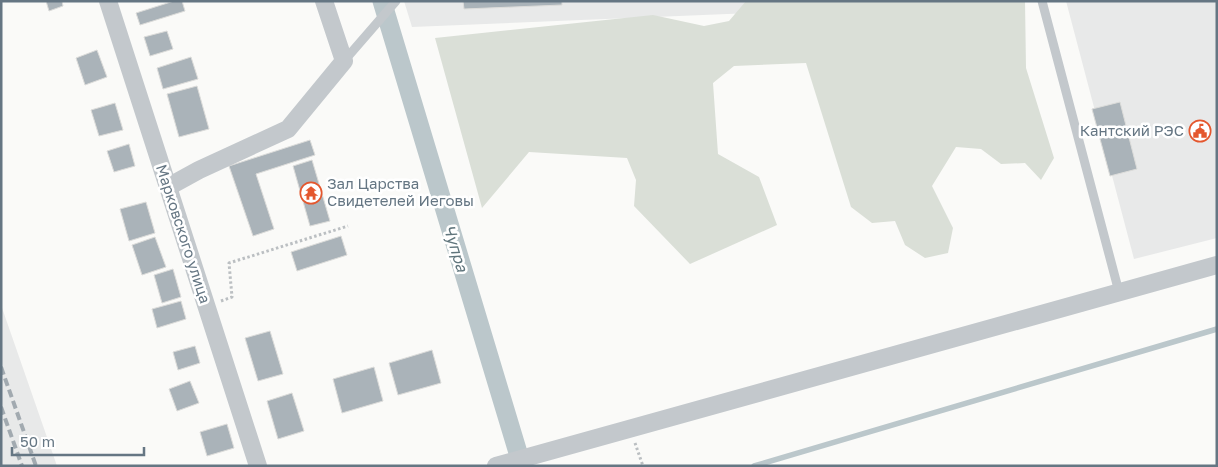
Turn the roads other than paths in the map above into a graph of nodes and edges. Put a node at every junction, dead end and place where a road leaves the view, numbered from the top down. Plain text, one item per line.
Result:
1 (108, 1) edge
2 (324, 1) edge
3 (396, 1) edge
4 (1042, 1) edge
5 (344, 61) junction
6 (168, 187) junction
7 (1217, 265) edge
8 (1119, 292) junction
9 (258, 466) edge
10 (496, 466) edge

1 - 6 street, Марковского улица
2 - 5 street
3 - 5 lane
4 - 8 lane
5 - 6 street
6 - 9 street, Марковского улица
7 - 8 street
8 - 10 street

